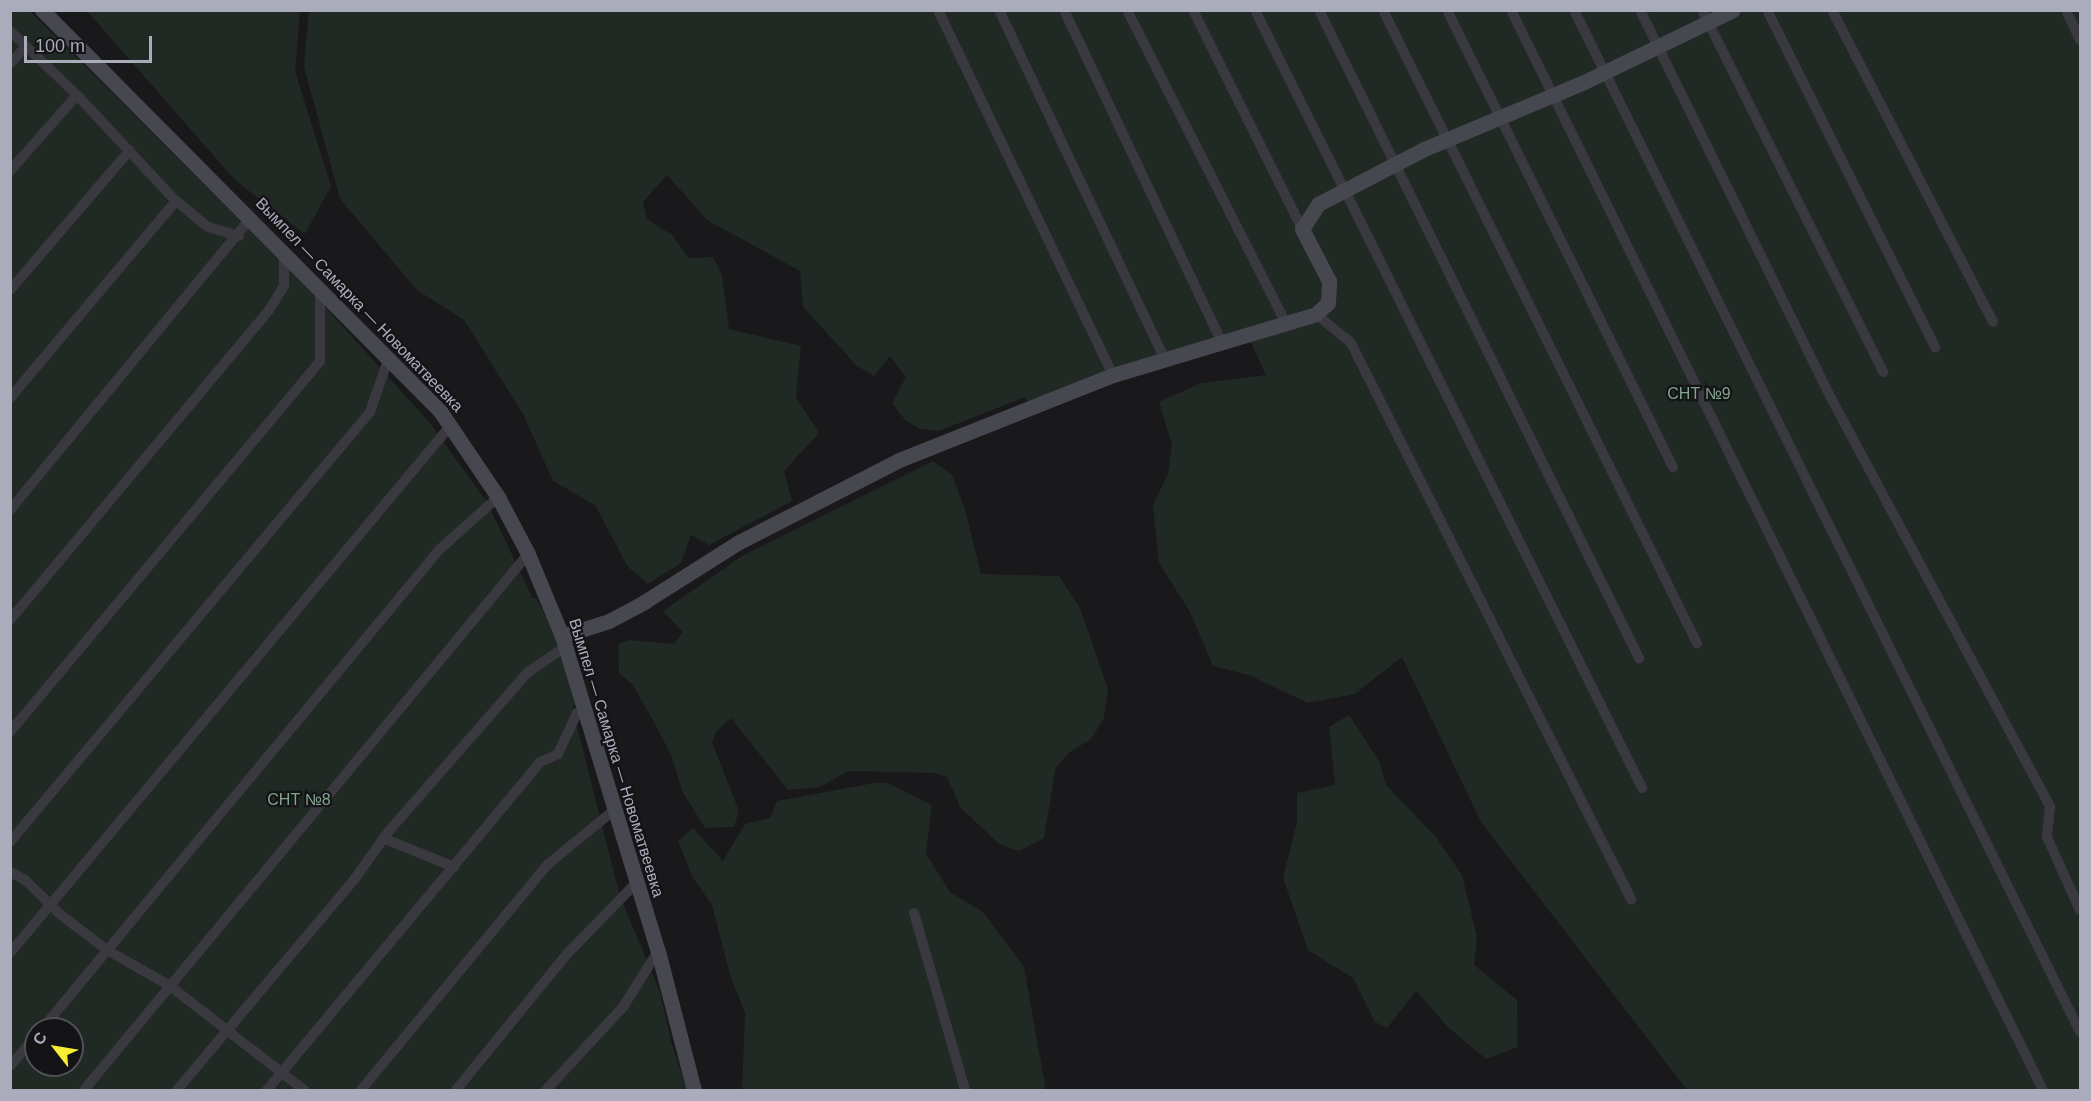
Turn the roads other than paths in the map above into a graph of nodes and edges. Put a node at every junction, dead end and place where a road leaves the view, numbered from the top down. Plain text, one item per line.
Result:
1 (42, 10) edge
2 (938, 10) edge
3 (999, 10) edge
4 (1064, 10) edge
5 (1127, 10) edge
6 (1193, 10) edge
7 (1255, 10) edge
8 (1319, 10) edge
9 (1383, 10) edge
10 (1447, 10) edge
11 (1511, 10) edge
12 (1574, 10) edge
13 (1640, 10) edge
14 (1733, 10) edge
15 (1767, 10) edge
16 (1832, 10) edge
17 (2066, 10) edge
18 (1705, 17) edge
19 (10, 31) edge
20 (2080, 40) edge
21 (26, 46) junction
22 (1658, 47) junction
23 (10, 64) edge
24 (1606, 72) junction
25 (77, 95) junction
26 (1554, 95) junction
27 (1500, 117) junction
28 (1447, 138) junction
29 (130, 150) junction
30 (1395, 163) junction
31 (10, 171) edge
32 (1344, 188) junction
33 (176, 201) junction
34 (250, 219) junction
35 (1302, 229) junction
36 (238, 236) junction
37 (284, 252) junction
38 (320, 288) junction
39 (10, 290) edge
40 (1316, 314) junction
41 (1994, 321) dead end
42 (1286, 323) junction
43 (1222, 342) junction
44 (1935, 347) dead end
45 (389, 357) junction
46 (1165, 360) junction
47 (1883, 372) dead end
48 (1113, 375) junction
49 (10, 398) edge
50 (451, 424) junction
51 (1673, 467) dead end
52 (498, 497) junction
53 (10, 510) edge
54 (528, 554) junction
55 (10, 620) edge
56 (563, 641) junction
57 (1697, 643) dead end
58 (1639, 657) dead end
59 (584, 708) junction
60 (10, 732) edge
61 (1642, 788) dead end
62 (613, 811) junction
63 (383, 838) junction
64 (10, 842) edge
65 (454, 867) junction
66 (10, 872) edge
67 (635, 884) junction
68 (1631, 899) dead end
69 (52, 904) junction
70 (2080, 910) edge
71 (914, 913) dead end
72 (107, 950) junction
73 (657, 951) junction
74 (10, 953) edge
75 (170, 986) junction
76 (52, 1017) edge
77 (226, 1032) junction
78 (2080, 1032) edge
79 (24, 1050) edge
80 (10, 1066) edge
81 (281, 1073) junction
82 (84, 1090) edge
83 (177, 1090) edge
84 (267, 1090) edge
85 (303, 1090) edge
86 (361, 1090) edge
87 (456, 1090) edge
88 (546, 1090) edge
89 (694, 1090) edge
90 (965, 1090) edge
91 (2043, 1090) edge

1 - 34 street, Вымпел — Самарка — Новоматвеевка
2 - 48 street
3 - 46 street
4 - 43 street
5 - 42 street
6 - 35 street
7 - 32 street
8 - 30 street
9 - 28 street
10 - 27 street
11 - 26 street
12 - 24 street
13 - 22 street
14 - 18 street
15 - 44 street
16 - 41 street
17 - 20 street
18 - 22 street
18 - 47 street
19 - 21 street
21 - 23 street
21 - 25 street
22 - 24 street
22 - 70 street
24 - 26 street
24 - 78 street
25 - 29 street
25 - 31 street
26 - 27 street
26 - 91 street
27 - 28 street
27 - 51 street
28 - 30 street
28 - 57 street
29 - 33 street
29 - 39 street
30 - 32 street
30 - 58 street
32 - 35 street
32 - 61 street
33 - 36 street
33 - 49 street
34 - 36 street
34 - 37 street, Вымпел — Самарка — Новоматвеевка
35 - 40 street
36 - 53 street
37 - 38 street, Вымпел — Самарка — Новоматвеевка
37 - 55 street
38 - 45 street, Вымпел — Самарка — Новоматвеевка
38 - 60 street
40 - 42 street
40 - 68 street
42 - 43 street
43 - 46 street
45 - 50 street, Вымпел — Самарка — Новоматвеевка
45 - 64 street
46 - 48 street
48 - 56 street
50 - 52 street, Вымпел — Самарка — Новоматвеевка
50 - 69 street
52 - 54 street, Вымпел — Самарка — Новоматвеевка
52 - 72 street
54 - 56 street, Вымпел — Самарка — Новоматвеевка
54 - 75 street
56 - 59 street, Вымпел — Самарка — Новоматвеевка
56 - 63 street
59 - 62 street, Вымпел — Самарка — Новоматвеевка
59 - 65 street
62 - 67 street, Вымпел — Самарка — Новоматвеевка
62 - 86 street
63 - 65 street
63 - 77 street
65 - 81 street
66 - 69 street
67 - 73 street, Вымпел — Самарка — Новоматвеевка
67 - 87 street
69 - 72 street
69 - 74 street
71 - 90 street
72 - 75 street
72 - 76 street
73 - 88 street
73 - 89 street, Вымпел — Самарка — Новоматвеевка
75 - 77 street
75 - 82 street
77 - 81 street
77 - 83 street
79 - 80 street
81 - 84 street
81 - 85 street

